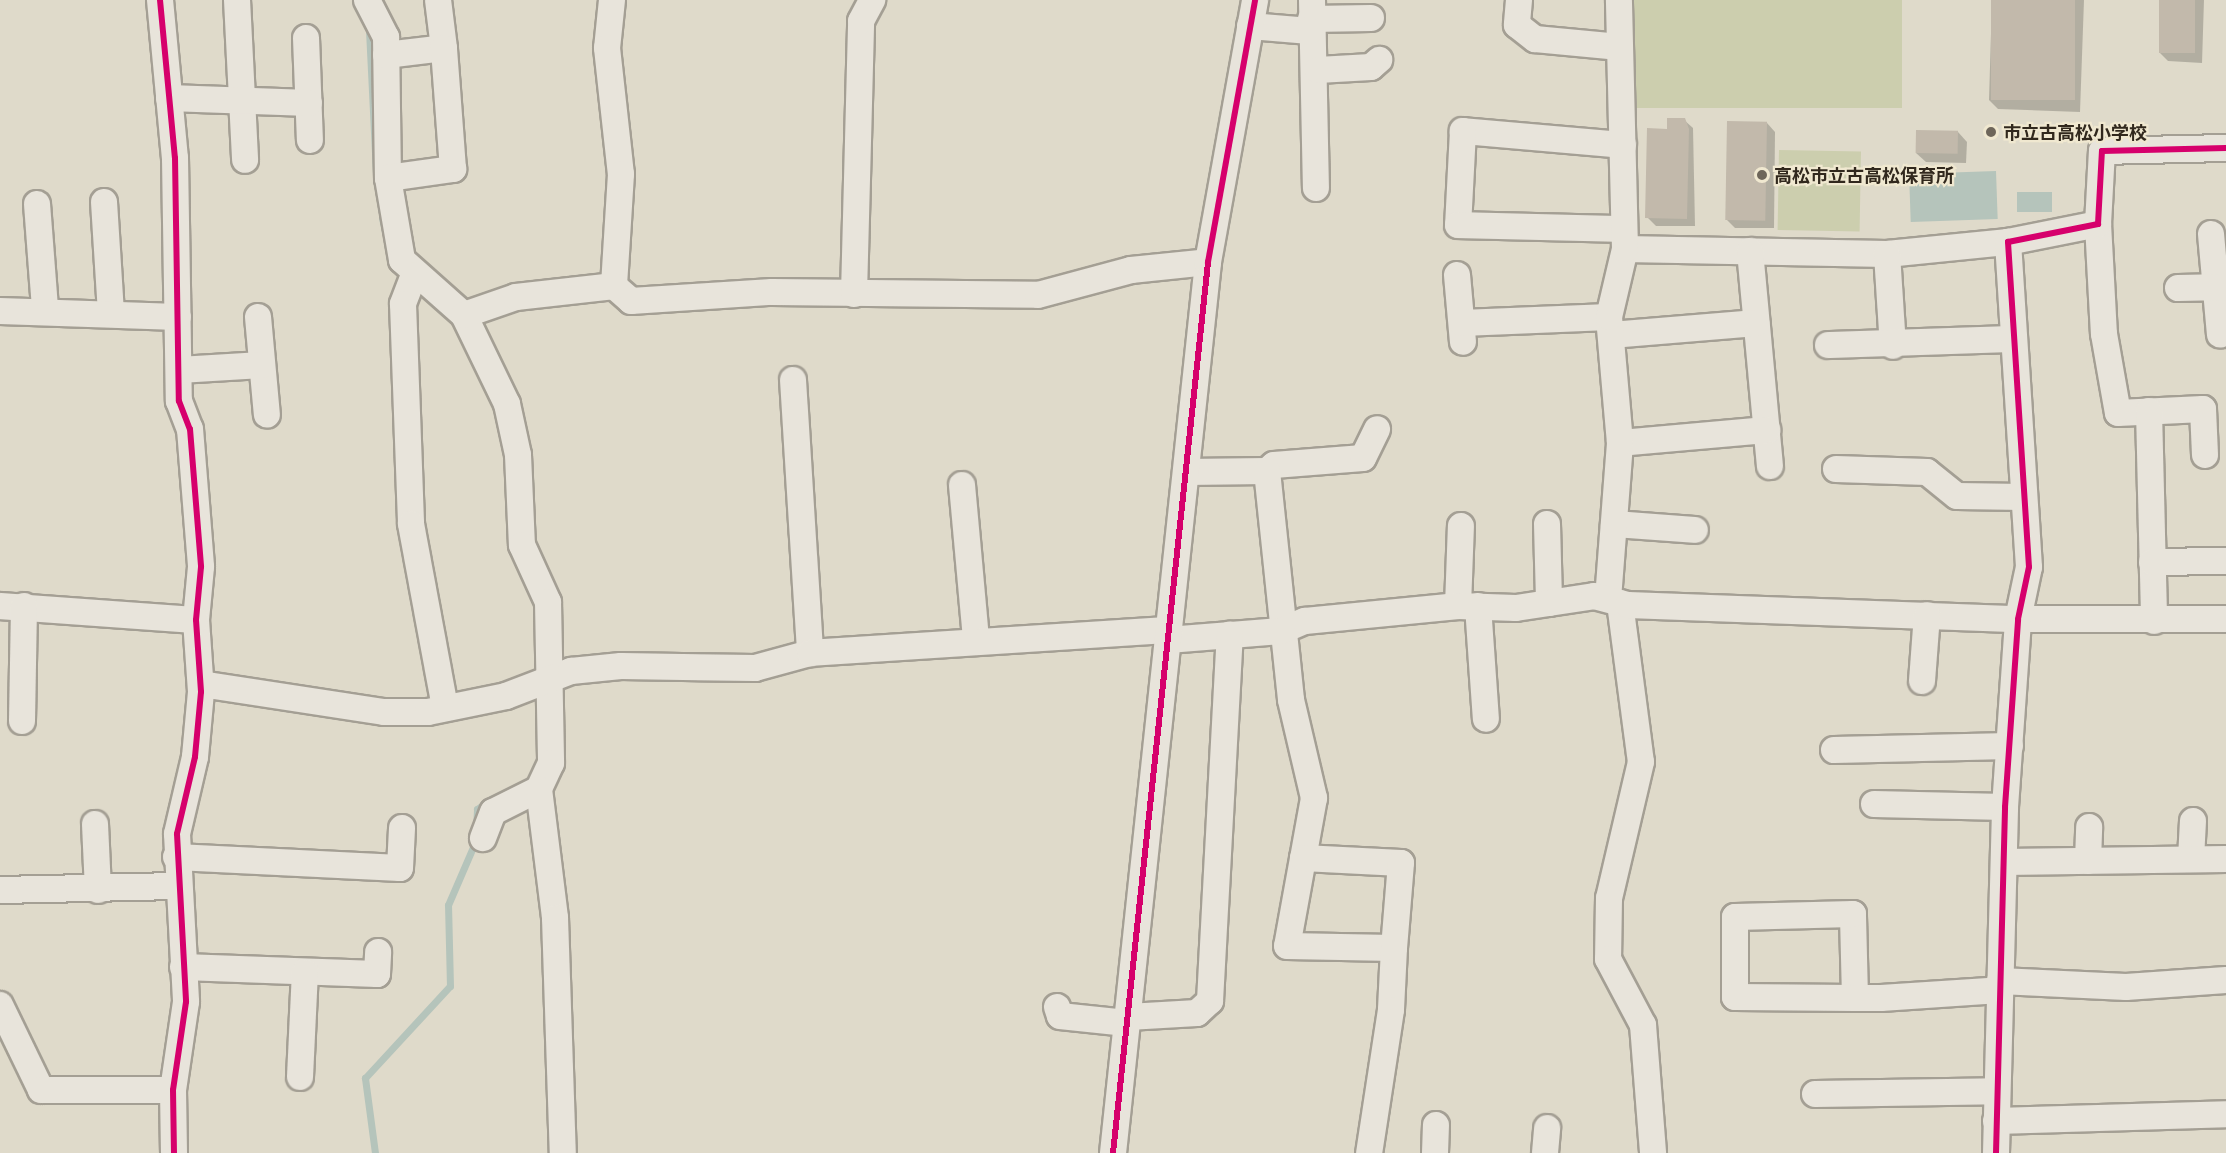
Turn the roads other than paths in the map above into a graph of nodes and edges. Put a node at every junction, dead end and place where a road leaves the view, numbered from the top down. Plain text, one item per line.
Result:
1 (160, 0) edge
2 (237, 0) edge
3 (368, 0) edge
4 (438, 0) edge
5 (612, 0) edge
6 (872, 0) edge
7 (1255, 0) edge
8 (1519, 0) edge
9 (1619, 0) edge
10 (1311, 17) edge
11 (1371, 18) dead end
12 (1250, 26) junction
13 (306, 38) dead end
14 (1620, 47) junction
15 (444, 48) junction
16 (386, 55) junction
17 (1379, 60) dead end
18 (1317, 69) junction
19 (169, 98) junction
20 (241, 101) junction
21 (309, 103) junction
22 (310, 140) dead end
23 (1623, 145) junction
24 (2226, 147) edge
25 (245, 160) dead end
26 (388, 178) junction
27 (1316, 188) dead end
28 (104, 202) dead end
29 (37, 204) dead end
30 (2098, 224) junction
31 (2211, 234) dead end
32 (1624, 239) junction
33 (2008, 242) junction
34 (1750, 251) junction
35 (1887, 254) junction
36 (1209, 262) junction
37 (414, 275) junction
38 (1457, 275) dead end
39 (614, 286) junction
40 (2220, 287) edge
41 (2178, 288) dead end
42 (854, 294) junction
43 (45, 309) junction
44 (0, 311) edge
45 (111, 313) junction
46 (464, 315) junction
47 (178, 317) junction
48 (258, 317) dead end
49 (1757, 323) junction
50 (1610, 326) junction
51 (2220, 335) dead end
52 (2013, 339) junction
53 (1828, 345) dead end
54 (1893, 346) junction
55 (262, 365) junction
56 (179, 370) junction
57 (793, 380) dead end
58 (2149, 411) junction
59 (267, 415) dead end
60 (1377, 429) dead end
61 (1767, 430) junction
62 (1620, 443) junction
63 (2205, 455) dead end
64 (1770, 466) dead end
65 (1836, 469) dead end
66 (1267, 471) junction
67 (1186, 472) junction
68 (962, 485) dead end
69 (2024, 497) junction
70 (1547, 524) dead end
71 (1614, 524) junction
72 (1461, 526) dead end
73 (1695, 530) dead end
74 (2226, 561) edge
75 (2152, 562) junction
76 (1614, 601) junction
77 (1549, 603) junction
78 (12, 606) edge
79 (1468, 606) junction
80 (1927, 615) junction
81 (2018, 619) junction
82 (2226, 619) edge
83 (196, 620) junction
84 (2154, 621) junction
85 (1288, 629) junction
86 (1169, 635) junction
87 (1230, 635) junction
88 (976, 638) junction
89 (810, 653) junction
90 (1922, 681) dead end
91 (543, 682) junction
92 (201, 684) junction
93 (445, 708) junction
94 (1486, 718) dead end
95 (22, 721) dead end
96 (2010, 746) junction
97 (1834, 750) dead end
98 (539, 789) junction
99 (1874, 804) dead end
100 (2005, 807) junction
101 (2193, 821) dead end
102 (95, 824) dead end
103 (2088, 827) dead end
104 (402, 828) dead end
105 (483, 838) dead end
106 (176, 856) junction
107 (1303, 858) junction
108 (2191, 859) junction
109 (2226, 859) edge
110 (2088, 861) junction
111 (2004, 862) junction
112 (176, 886) junction
113 (0, 890) edge
114 (98, 890) junction
115 (1394, 948) junction
116 (378, 952) dead end
117 (183, 967) junction
118 (305, 972) junction
119 (2226, 981) edge
120 (2000, 985) junction
121 (1855, 998) junction
122 (0, 1005) edge
123 (1057, 1007) dead end
124 (1128, 1020) junction
125 (300, 1077) dead end
126 (173, 1090) junction
127 (1996, 1091) junction
128 (1815, 1094) dead end
129 (2226, 1114) edge
130 (1996, 1120) junction
131 (1436, 1125) dead end
132 (174, 1153) edge
133 (563, 1153) edge
134 (1113, 1153) edge
135 (1369, 1153) edge
136 (1435, 1153) edge
137 (1653, 1153) edge
138 (1996, 1153) edge

1 - 19 street
2 - 20 street
3 - 16 street
4 - 15 street
5 - 39 street
6 - 42 street
7 - 12 street
8 - 14 street
9 - 14 street
10 - 11 street
10 - 12 street
10 - 18 street
12 - 36 street
13 - 21 street
14 - 23 street
15 - 16 street
15 - 26 street
16 - 26 street
17 - 18 street
18 - 27 street
19 - 20 street
19 - 47 street
20 - 21 street
20 - 25 street
21 - 22 street
23 - 32 street
23 - 32 street
24 - 30 street
26 - 37 street
28 - 45 street
29 - 43 street
30 - 33 street
30 - 58 street
31 - 40 street
32 - 34 street
32 - 50 street
33 - 35 street
33 - 52 street
34 - 35 street
34 - 49 street
35 - 54 street
36 - 42 street
36 - 67 street
37 - 46 street
37 - 93 street
38 - 50 street
39 - 42 street
39 - 46 street
40 - 41 street
40 - 51 street
43 - 44 street
43 - 45 street
45 - 47 street
46 - 91 street
47 - 56 street
48 - 55 street
49 - 50 street
49 - 61 street
50 - 62 street
52 - 54 street
52 - 69 street
53 - 54 street
55 - 56 street
55 - 59 street
56 - 83 street
57 - 89 street
58 - 63 street
58 - 75 street
60 - 66 street
61 - 62 street
61 - 64 street
62 - 71 street
65 - 69 street
66 - 67 street
66 - 85 street
67 - 86 street
68 - 88 street
69 - 81 street
70 - 77 street
71 - 73 street
71 - 76 street
72 - 79 street
74 - 75 street
75 - 84 street
76 - 77 street
76 - 80 street
76 - 137 street
77 - 79 street
78 - 83 street
78 - 95 street
79 - 85 street
79 - 94 street
80 - 81 street
80 - 90 street
81 - 84 street
81 - 96 street
82 - 84 street
83 - 92 street
85 - 87 street
85 - 107 street
86 - 87 street
86 - 88 street
86 - 124 street
87 - 124 street
88 - 89 street
89 - 91 street
91 - 93 street
91 - 98 street
92 - 93 street
92 - 106 street
96 - 97 street
96 - 100 street
98 - 105 street
98 - 133 street
99 - 100 street
100 - 111 street
101 - 108 street
102 - 114 street
103 - 110 street
104 - 106 street
106 - 112 street
107 - 115 street
107 - 115 street
108 - 109 street
108 - 110 street
110 - 111 street
111 - 120 street
112 - 114 street
112 - 117 street
113 - 114 street
115 - 135 street
116 - 118 street
117 - 118 street
117 - 126 street
118 - 125 street
119 - 120 street
120 - 121 street
120 - 127 street
121 - 121 street
122 - 126 street
123 - 124 street
124 - 134 street
126 - 132 street
127 - 128 street
127 - 130 street
129 - 130 street
130 - 138 street
131 - 136 street

